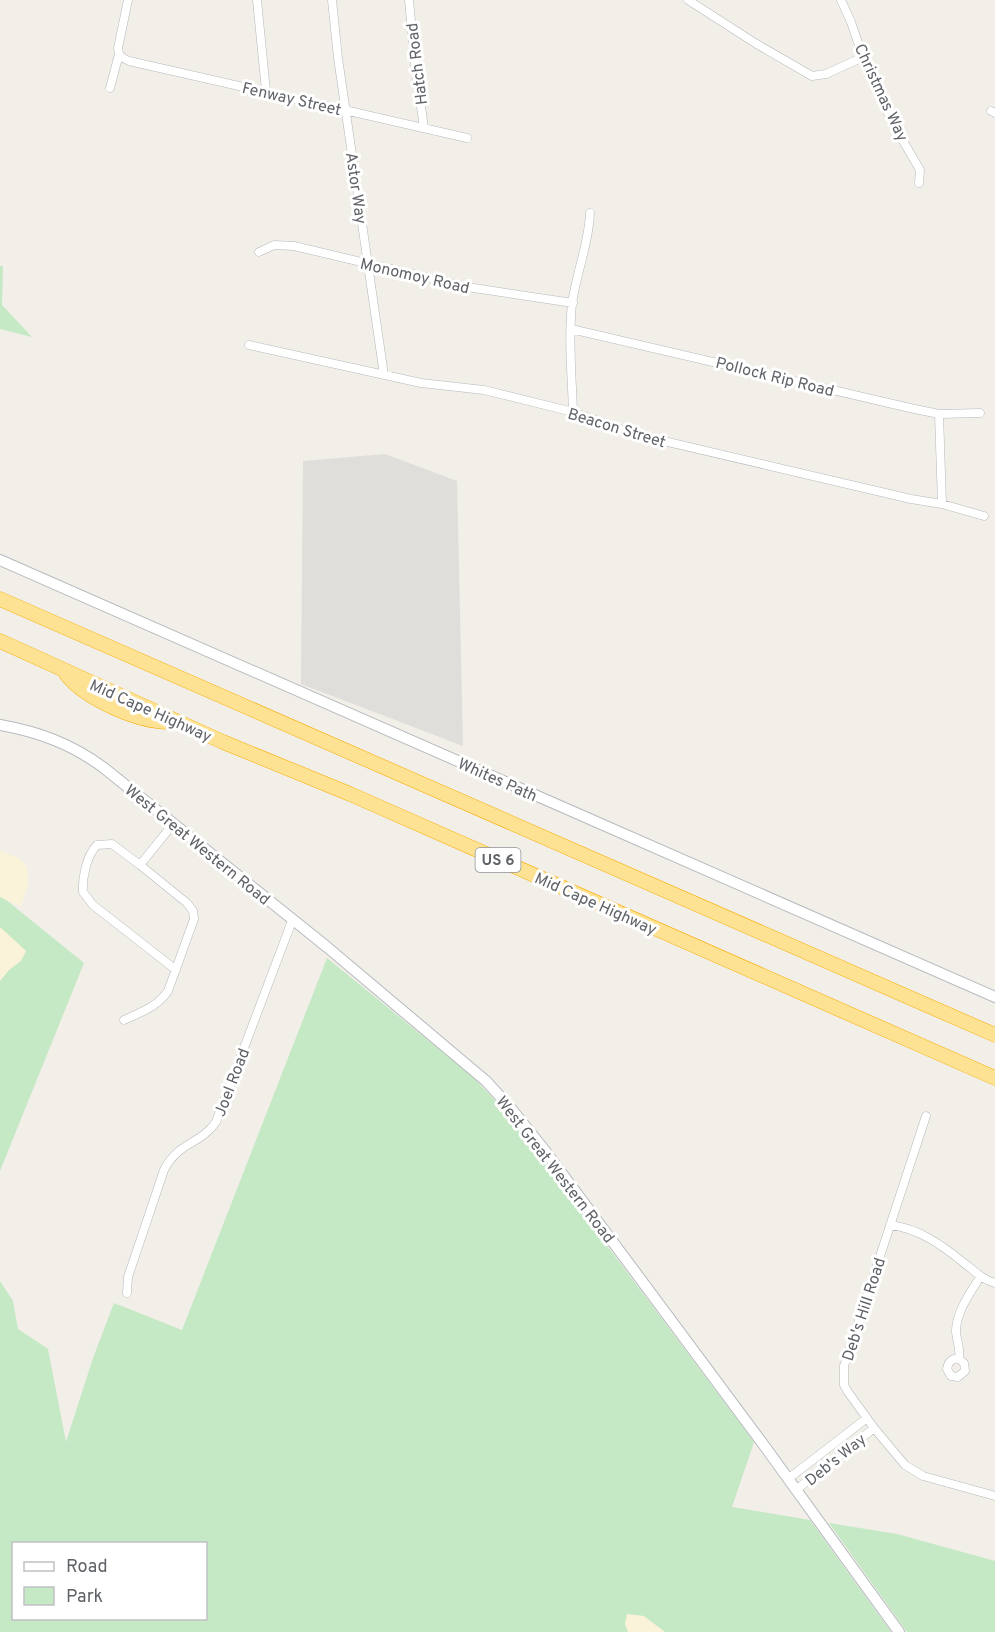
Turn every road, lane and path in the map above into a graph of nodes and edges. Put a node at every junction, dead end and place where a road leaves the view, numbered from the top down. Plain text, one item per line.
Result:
1 (128, 0) edge
2 (257, 0) edge
3 (332, 0) edge
4 (409, 0) edge
5 (688, 0) edge
6 (841, 0) edge
7 (119, 54) junction
8 (863, 57) junction
9 (110, 88) dead end
10 (266, 91) junction
11 (346, 110) junction
12 (424, 128) junction
13 (467, 138) dead end
14 (919, 183) dead end
15 (590, 213) dead end
16 (260, 252) dead end
17 (368, 264) junction
18 (573, 303) junction
19 (571, 329) junction
20 (249, 345) dead end
21 (384, 375) junction
22 (573, 412) junction
23 (980, 413) dead end
24 (939, 414) junction
25 (942, 504) junction
26 (984, 516) dead end
27 (0, 560) edge
28 (0, 599) edge
29 (0, 641) edge
30 (0, 725) edge
31 (173, 824) junction
32 (140, 866) junction
33 (292, 921) junction
34 (176, 970) junction
35 (995, 997) edge
36 (124, 1020) dead end
37 (995, 1035) edge
38 (995, 1078) edge
39 (926, 1116) dead end
40 (890, 1225) junction
41 (980, 1277) junction
42 (995, 1283) edge
43 (127, 1293) dead end
44 (959, 1359) dead end
45 (867, 1418) junction
46 (874, 1428) junction
47 (788, 1479) junction
48 (796, 1490) junction
49 (995, 1496) edge
50 (898, 1632) edge

1 - 7 street
2 - 10 street
3 - 11 street, Astor Way
4 - 12 street, Hatch Road
5 - 8 street
6 - 8 street, Christmas Way
7 - 9 street
7 - 10 street, Fenway Street
8 - 14 street, Christmas Way
10 - 11 street, Fenway Street
11 - 12 street, Fenway Street
11 - 17 street, Astor Way
12 - 13 street, Fenway Street
15 - 18 street
16 - 17 street, Monomoy Road
17 - 18 street, Monomoy Road
17 - 21 street, Astor Way
18 - 19 street
19 - 22 street
19 - 24 street, Pollock Rip Road
20 - 21 street, Beacon Street
21 - 22 street, Beacon Street
22 - 25 street, Beacon Street
23 - 24 street, Pollock Rip Road
24 - 25 street
25 - 26 street, Beacon Street
27 - 35 street, Whites Path
28 - 37 highway, US 6
29 - 38 highway, Mid Cape Highway / US 6
30 - 31 street, West Great Western Road
31 - 32 street
31 - 33 street, West Great Western Road
32 - 34 street
32 - 34 street
33 - 43 street, Joel Road
33 - 47 street, West Great Western Road
34 - 36 street
39 - 40 street, Deb's Hill Road
40 - 41 street
40 - 45 street, Deb's Hill Road
41 - 42 street
41 - 44 street
45 - 46 street, Deb's Hill Road
45 - 47 street, Deb's Way
46 - 48 street, Deb's Way
46 - 49 street, Deb's Hill Road
47 - 48 street, West Great Western Road
48 - 50 street, West Great Western Road

